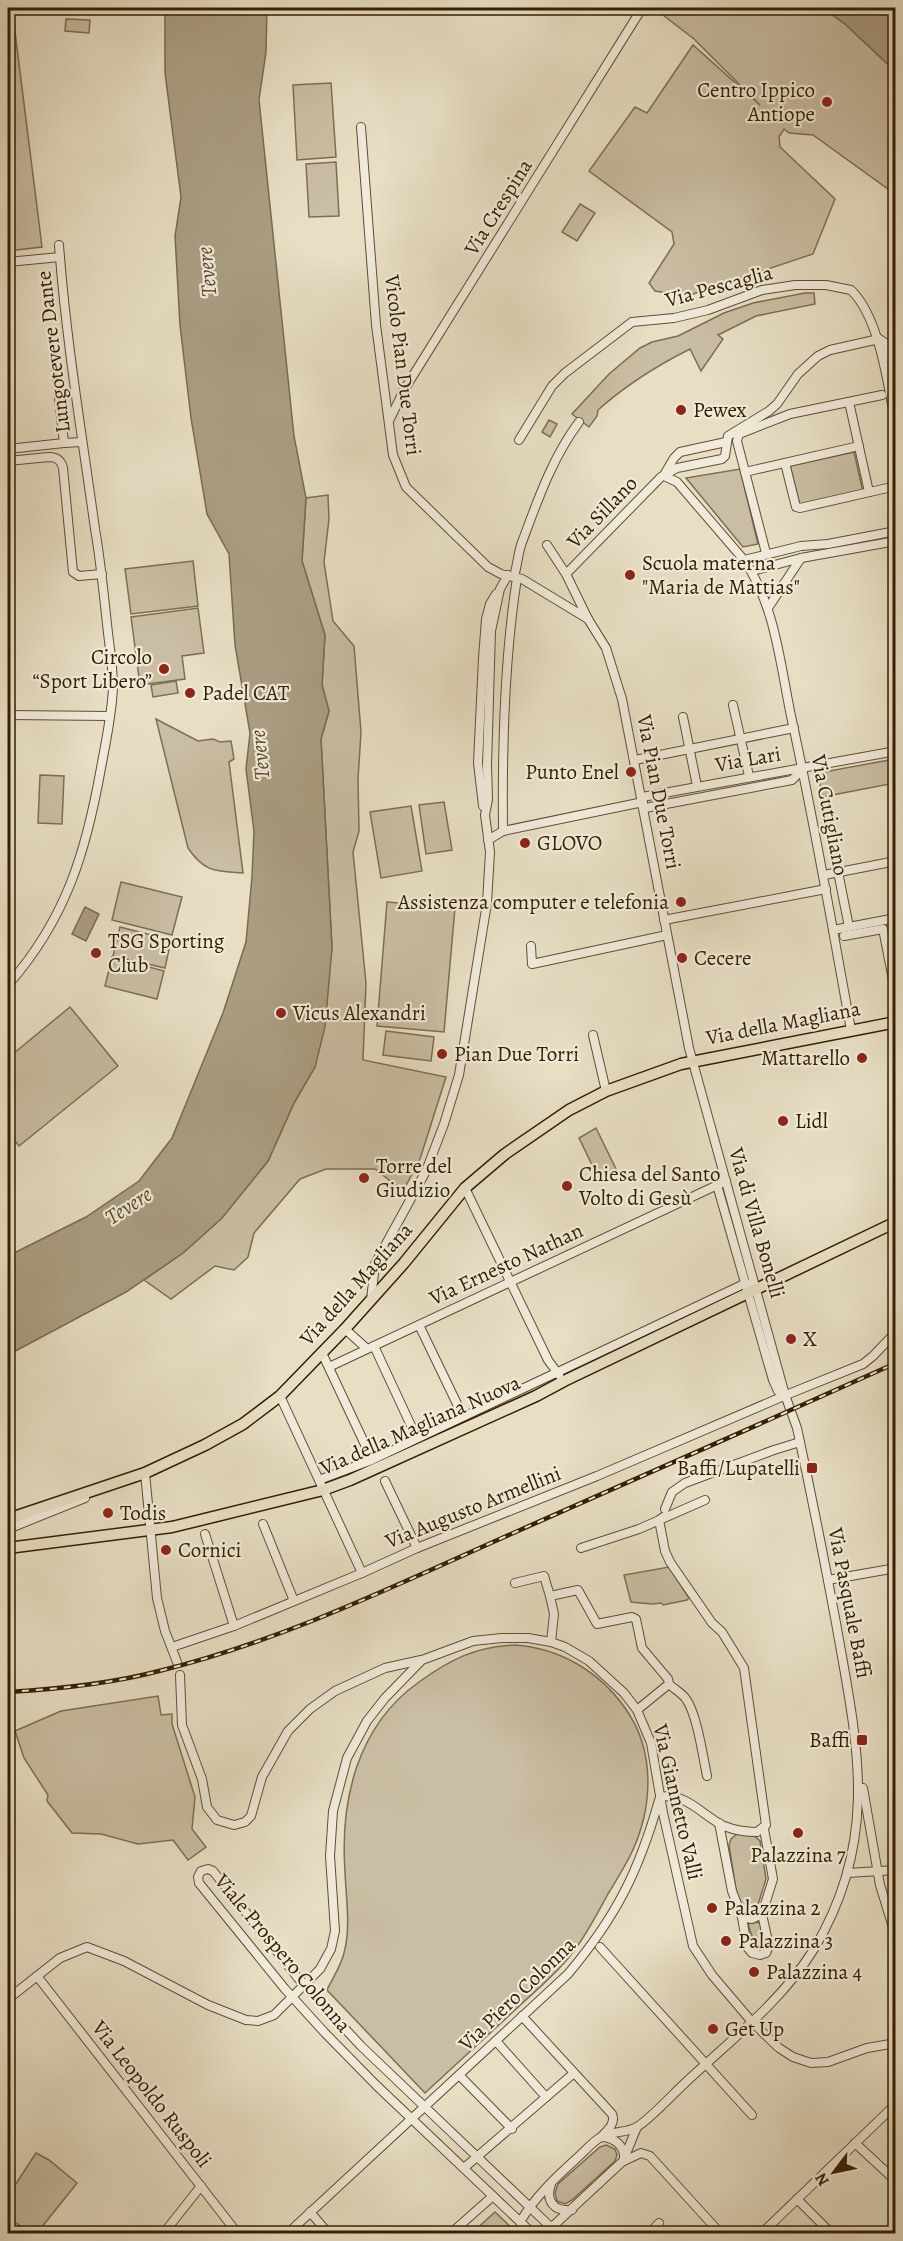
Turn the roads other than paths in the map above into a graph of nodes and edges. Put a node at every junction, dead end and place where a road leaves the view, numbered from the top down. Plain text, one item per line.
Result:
1 (639, 13) dead end
2 (361, 127) dead end
3 (59, 245) dead end
4 (60, 257) junction
5 (8, 262) edge
6 (879, 339) junction
7 (54, 352) dead end
8 (896, 388) edge
9 (882, 395) dead end
10 (849, 402) junction
11 (389, 421) junction
12 (579, 422) dead end
13 (896, 425) edge
14 (519, 440) dead end
15 (82, 442) junction
16 (726, 442) junction
17 (64, 443) junction
18 (859, 446) junction
19 (8, 449) edge
20 (8, 461) edge
21 (785, 463) junction
22 (745, 472) junction
23 (664, 476) junction
24 (896, 486) edge
25 (869, 492) junction
26 (896, 531) edge
27 (896, 541) edge
28 (547, 545) dead end
29 (765, 554) junction
30 (801, 558) junction
31 (744, 560) junction
32 (752, 571) junction
33 (102, 574) junction
34 (566, 574) junction
35 (513, 576) junction
36 (768, 608) junction
37 (588, 619) junction
38 (733, 705) dead end
39 (8, 715) edge
40 (110, 716) junction
41 (683, 717) dead end
42 (794, 728) junction
43 (740, 739) junction
44 (690, 749) junction
45 (896, 751) edge
46 (634, 760) junction
47 (803, 769) junction
48 (749, 776) junction
49 (697, 786) junction
50 (643, 802) junction
51 (503, 831) junction
52 (488, 840) junction
53 (896, 861) edge
54 (838, 872) junction
55 (824, 875) junction
56 (826, 889) junction
57 (664, 920) junction
58 (894, 923) edge
59 (849, 927) junction
60 (833, 930) junction
61 (667, 935) junction
62 (844, 936) dead end
63 (531, 946) dead end
64 (896, 951) edge
65 (8, 985) edge
66 (896, 995) edge
67 (896, 1022) edge
68 (851, 1030) junction
69 (593, 1035) dead end
70 (693, 1061) junction
71 (606, 1091) junction
72 (726, 1181) junction
73 (717, 1185) junction
74 (465, 1188) junction
75 (896, 1222) edge
76 (511, 1282) junction
77 (751, 1289) junction
78 (371, 1301) junction
79 (419, 1325) junction
80 (345, 1329) junction
81 (896, 1332) edge
82 (370, 1347) junction
83 (322, 1353) junction
84 (329, 1367) junction
85 (560, 1376) junction
86 (280, 1395) junction
87 (785, 1395) junction
88 (459, 1408) dead end
89 (414, 1432) dead end
90 (800, 1442) junction
91 (369, 1453) dead end
92 (145, 1473) junction
93 (385, 1481) dead end
94 (321, 1485) junction
95 (705, 1500) dead end
96 (663, 1515) junction
97 (8, 1519) edge
98 (263, 1524) dead end
99 (8, 1528) edge
100 (150, 1530) junction
101 (205, 1534) dead end
102 (10, 1546) edge
103 (417, 1548) junction
104 (581, 1548) dead end
105 (896, 1568) edge
106 (362, 1574) junction
107 (828, 1580) junction
108 (515, 1583) dead end
109 (550, 1596) junction
110 (294, 1601) junction
111 (234, 1626) junction
112 (550, 1642) junction
113 (172, 1647) junction
114 (422, 1660) junction
115 (177, 1662) dead end
116 (180, 1675) dead end
117 (669, 1684) junction
118 (636, 1710) junction
119 (859, 1771) junction
120 (707, 1776) dead end
121 (660, 1797) junction
122 (719, 1823) junction
123 (764, 1829) junction
124 (896, 1870) edge
125 (878, 1872) junction
126 (847, 1873) junction
127 (762, 1914) junction
128 (742, 1917) junction
129 (896, 1937) edge
130 (600, 1947) dead end
131 (37, 1976) junction
132 (305, 1985) junction
133 (292, 1997) junction
134 (8, 1999) edge
135 (522, 2016) junction
136 (752, 2022) junction
137 (496, 2041) junction
138 (896, 2043) edge
139 (705, 2064) junction
140 (574, 2073) junction
141 (459, 2075) junction
142 (546, 2097) junction
143 (896, 2104) edge
144 (424, 2106) junction
145 (752, 2115) dead end
146 (411, 2118) junction
147 (637, 2127) junction
148 (512, 2128) junction
149 (602, 2137) junction
150 (855, 2143) junction
151 (468, 2148) junction
152 (477, 2157) junction
153 (456, 2160) junction
154 (623, 2161) junction
155 (464, 2168) junction
156 (552, 2181) junction
157 (896, 2181) edge
158 (201, 2186) junction
159 (493, 2196) junction
160 (797, 2199) junction
161 (530, 2206) junction
162 (572, 2210) junction
163 (310, 2212) junction
164 (520, 2222) junction
165 (659, 2223) dead end
166 (8, 2226) edge
167 (555, 2230) edge
168 (18, 2234) edge
169 (163, 2234) edge
170 (238, 2234) edge
171 (286, 2234) edge
172 (329, 2234) edge
173 (450, 2234) edge
174 (533, 2234) edge
175 (540, 2234) edge
176 (649, 2234) edge
177 (721, 2234) edge
178 (761, 2234) edge
179 (832, 2234) edge

1 - 11 street, Via Crespina
2 - 11 street, Vicolo Pian Due Torri
3 - 4 street, Lungotevere Dante
4 - 5 street, Lungotevere Dante
4 - 15 street, Lungotevere Dante
6 - 8 street, Via Pescaglia
6 - 13 street, Via Pescaglia
6 - 14 street, Via Pescaglia
6 - 16 street
7 - 17 street, Lungotevere Dante
9 - 10 street
10 - 18 street
10 - 22 street
11 - 35 street, Vicolo Pian Due Torri
12 - 35 street
15 - 17 street, Lungotevere Dante
15 - 33 street, Lungotevere Dante
16 - 23 street, Via Sillano
16 - 23 street, Via Sillano
17 - 19 street
18 - 21 street
18 - 25 street
20 - 33 street
21 - 22 street
21 - 25 street
22 - 29 street
23 - 31 street, Via Cutigliano
23 - 34 street, Via Sillano
24 - 25 street
26 - 29 street
27 - 30 street
28 - 34 street, Via Pian Due Torri
29 - 31 street
30 - 32 street
30 - 36 street
31 - 32 street, Via Cutigliano
32 - 36 street, Via Cutigliano
33 - 40 street, Lungotevere Dante
34 - 37 street, Via Pian Due Torri
35 - 37 street, Vicolo Pian Due Torri
35 - 51 street
35 - 52 street
36 - 42 street, Via Cutigliano
37 - 46 street, Via Pian Due Torri
38 - 43 street
39 - 40 street
40 - 65 street, Lungotevere Dante
41 - 44 street
42 - 43 street
42 - 47 street, Via Cutigliano
43 - 44 street
43 - 48 street
44 - 46 street
44 - 49 street
45 - 47 street, Via Lari
46 - 50 street, Via Pian Due Torri
47 - 48 street, Via Lari
47 - 50 street
47 - 55 street, Via Cutigliano
48 - 49 street, Via Lari
49 - 50 street, Via Lari
50 - 51 street
50 - 57 street, Via Pian Due Torri
51 - 52 street
52 - 78 street
53 - 54 street
54 - 55 street
54 - 59 street
55 - 56 street, Via Cutigliano
56 - 57 street
56 - 60 street, Via Cutigliano
57 - 61 street, Via Pian Due Torri
58 - 59 street
58 - 64 street
59 - 60 street
60 - 68 street, Via Cutigliano
61 - 63 street
61 - 70 street, Via Pian Due Torri
62 - 66 street
67 - 68 main road, Via della Magliana
68 - 70 main road, Via della Magliana
69 - 71 street
70 - 71 main road, Via della Magliana
70 - 72 street, Via di Villa Bonelli
71 - 74 main road, Via della Magliana
72 - 73 street, Via Ernesto Nathan
72 - 77 street, Via di Villa Bonelli
73 - 76 street, Via Ernesto Nathan
73 - 77 street, Via di Villa Bonelli
74 - 76 street
74 - 78 main road, Via della Magliana
75 - 77 main road, Via della Magliana Nuova
76 - 79 street, Via Ernesto Nathan
76 - 85 street
77 - 85 main road, Via della Magliana Nuova
77 - 87 street, Via di Villa Bonelli
78 - 80 main road, Via della Magliana
79 - 82 street, Via Ernesto Nathan
79 - 88 street
80 - 82 street
80 - 83 main road, Via della Magliana
81 - 87 street, Via Augusto Armellini
82 - 84 street, Via Ernesto Nathan
82 - 89 street
83 - 84 street
83 - 86 main road, Via della Magliana
84 - 91 street
85 - 94 main road, Via della Magliana Nuova
86 - 92 main road, Via della Magliana
86 - 94 street
87 - 90 street, Via di Villa Bonelli
87 - 103 street, Via Augusto Armellini
90 - 96 street
90 - 107 street, Via Pasquale Baffi
92 - 97 main road, Via della Magliana
92 - 99 street, Via della Magliana
92 - 100 street
93 - 103 street
94 - 100 main road, Via della Magliana Nuova
94 - 106 street
95 - 96 street
96 - 104 street
96 - 123 street
98 - 110 street
100 - 102 main road, Via della Magliana Nuova
100 - 113 street
101 - 111 street
103 - 106 street, Via Augusto Armellini
105 - 107 street
106 - 110 street, Via Augusto Armellini
107 - 119 street, Via Pasquale Baffi
108 - 109 street
109 - 112 street
109 - 117 street
110 - 111 street, Via Augusto Armellini
111 - 113 street, Via Augusto Armellini
112 - 114 street, Via Giannetto Valli
112 - 118 street, Via Giannetto Valli
113 - 115 street
114 - 116 street
114 - 132 street, Via Giannetto Valli
117 - 118 street
117 - 120 street
118 - 121 street, Via Giannetto Valli
119 - 125 street
119 - 126 street
121 - 122 street
121 - 135 street, Via Piero Colonna
121 - 136 street, Via Giannetto Valli
122 - 123 street
122 - 128 street
123 - 127 street
124 - 125 street
125 - 126 street
125 - 129 street
126 - 136 street
127 - 128 street
127 - 128 street
130 - 139 street
131 - 133 street, Via Giannetto Valli
131 - 134 street
131 - 158 street, Via Leopoldo Ruspoli
132 - 133 street, Via Giannetto Valli
132 - 133 street, Viale Prospero Colonna
132 - 144 street, Viale Prospero Colonna
133 - 146 street, Viale Prospero Colonna
135 - 137 street, Via Piero Colonna
135 - 140 street
136 - 138 street, Via Giannetto Valli
136 - 139 street
137 - 141 street, Via Piero Colonna
137 - 142 street
139 - 145 street
139 - 147 street
140 - 142 street
140 - 149 street
141 - 144 street, Via Piero Colonna
141 - 148 street
142 - 148 street
143 - 150 street
144 - 146 street, Via Piero Colonna
144 - 151 street, Viale Prospero Colonna
146 - 153 street, Viale Prospero Colonna
146 - 163 street, Via Piero Colonna
147 - 149 street
147 - 154 street
148 - 152 street
149 - 154 street
149 - 156 street
150 - 157 street
150 - 160 street
151 - 152 street, Viale Prospero Colonna
151 - 153 street
152 - 155 street
152 - 161 street, Viale Prospero Colonna
153 - 155 street, Viale Prospero Colonna
154 - 162 street
154 - 177 street
155 - 159 street, Viale Prospero Colonna
156 - 161 street
156 - 162 street
158 - 169 street
158 - 170 street, Via Leopoldo Ruspoli
159 - 164 street, Viale Prospero Colonna
159 - 173 street
160 - 178 street
160 - 179 street
161 - 164 street
161 - 167 street, Viale Prospero Colonna
162 - 167 street
163 - 171 street, Via Piero Colonna
163 - 172 street
164 - 174 street, Viale Prospero Colonna
165 - 176 street
166 - 168 street
167 - 175 street

